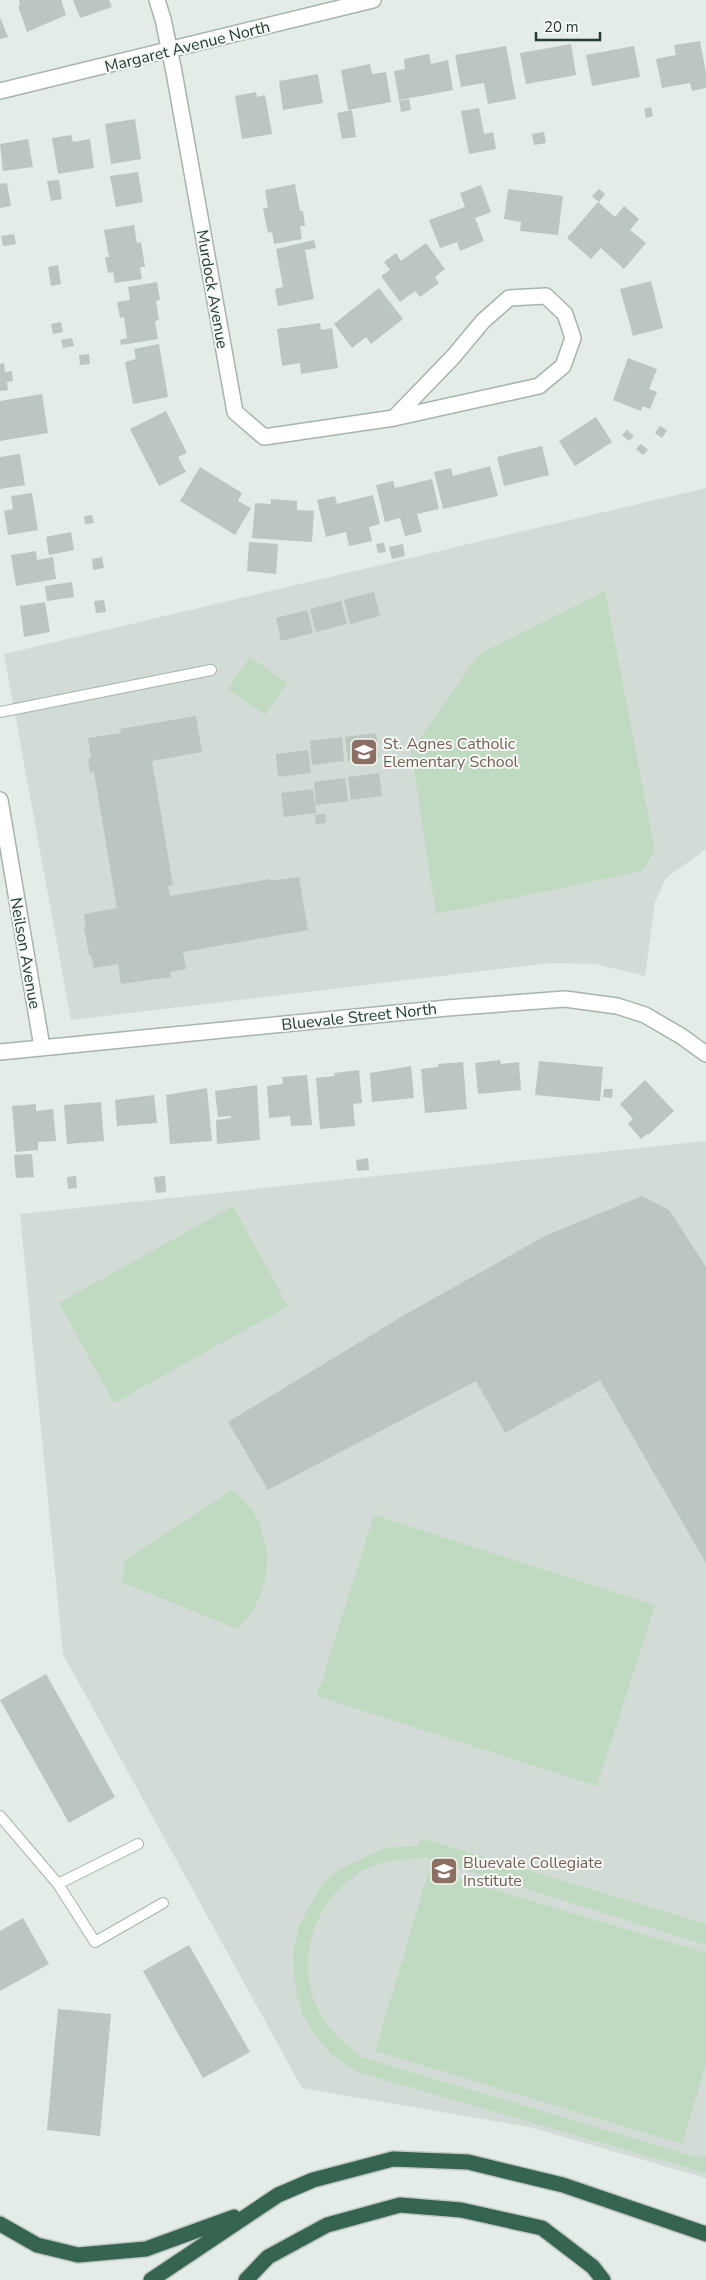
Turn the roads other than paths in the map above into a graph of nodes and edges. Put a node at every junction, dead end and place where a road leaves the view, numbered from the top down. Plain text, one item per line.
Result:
1 (157, 0) edge
2 (374, 0) edge
3 (170, 51) junction
4 (0, 92) edge
5 (394, 418) junction
6 (212, 670) dead end
7 (0, 712) edge
8 (0, 800) edge
9 (42, 1047) junction
10 (0, 1052) edge
11 (706, 1054) edge
12 (0, 1816) edge
13 (138, 1844) dead end
14 (58, 1884) junction
15 (163, 1903) dead end
16 (255, 2210) junction
17 (0, 2224) edge
18 (706, 2234) edge
19 (151, 2280) edge
20 (246, 2280) edge
21 (603, 2280) edge

1 - 3 street, Murdock Avenue
2 - 3 street, Margaret Avenue North
3 - 4 street, Margaret Avenue North
3 - 5 street, Murdock Avenue
5 - 5 street, Murdock Avenue
6 - 7 lane
8 - 9 street, Neilson Avenue
9 - 10 street, Bluevale Street North
9 - 11 street, Bluevale Street North
12 - 14 lane
13 - 14 lane
14 - 15 lane
16 - 17 highway
16 - 18 highway
16 - 19 highway
20 - 21 highway

